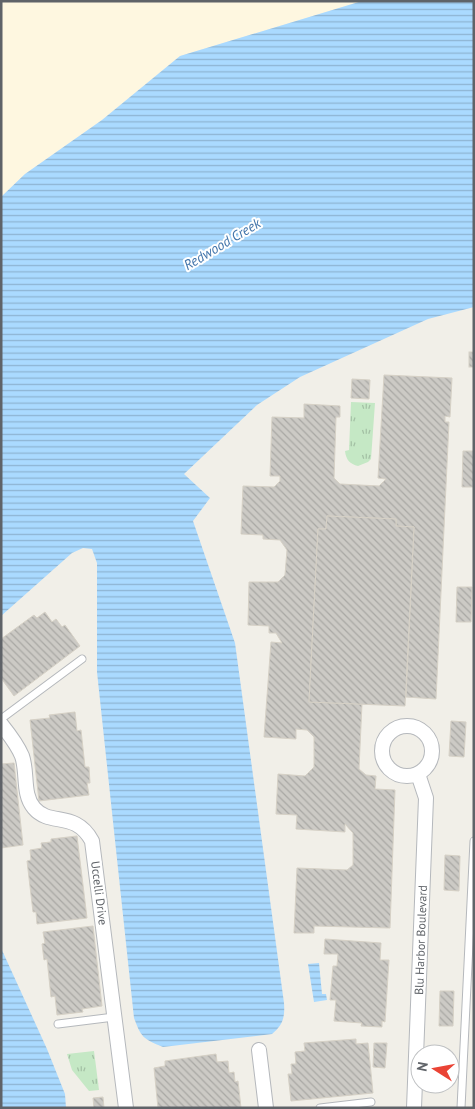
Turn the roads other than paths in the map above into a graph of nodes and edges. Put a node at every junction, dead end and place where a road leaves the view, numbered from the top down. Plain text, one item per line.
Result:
1 (82, 659) dead end
2 (1, 719) edge
3 (1, 724) edge
4 (418, 774) dead end
5 (474, 840) edge
6 (114, 1017) junction
7 (58, 1024) dead end
8 (259, 1050) dead end
9 (371, 1102) dead end
10 (126, 1108) edge
11 (266, 1108) edge
12 (320, 1108) edge
13 (414, 1108) edge
14 (461, 1108) edge

1 - 2 lane
3 - 6 street, Uccelli Drive
4 - 13 street, Blu Harbor Boulevard
5 - 14 lane
6 - 7 lane
6 - 10 street, Uccelli Drive
8 - 11 street
9 - 12 lane

